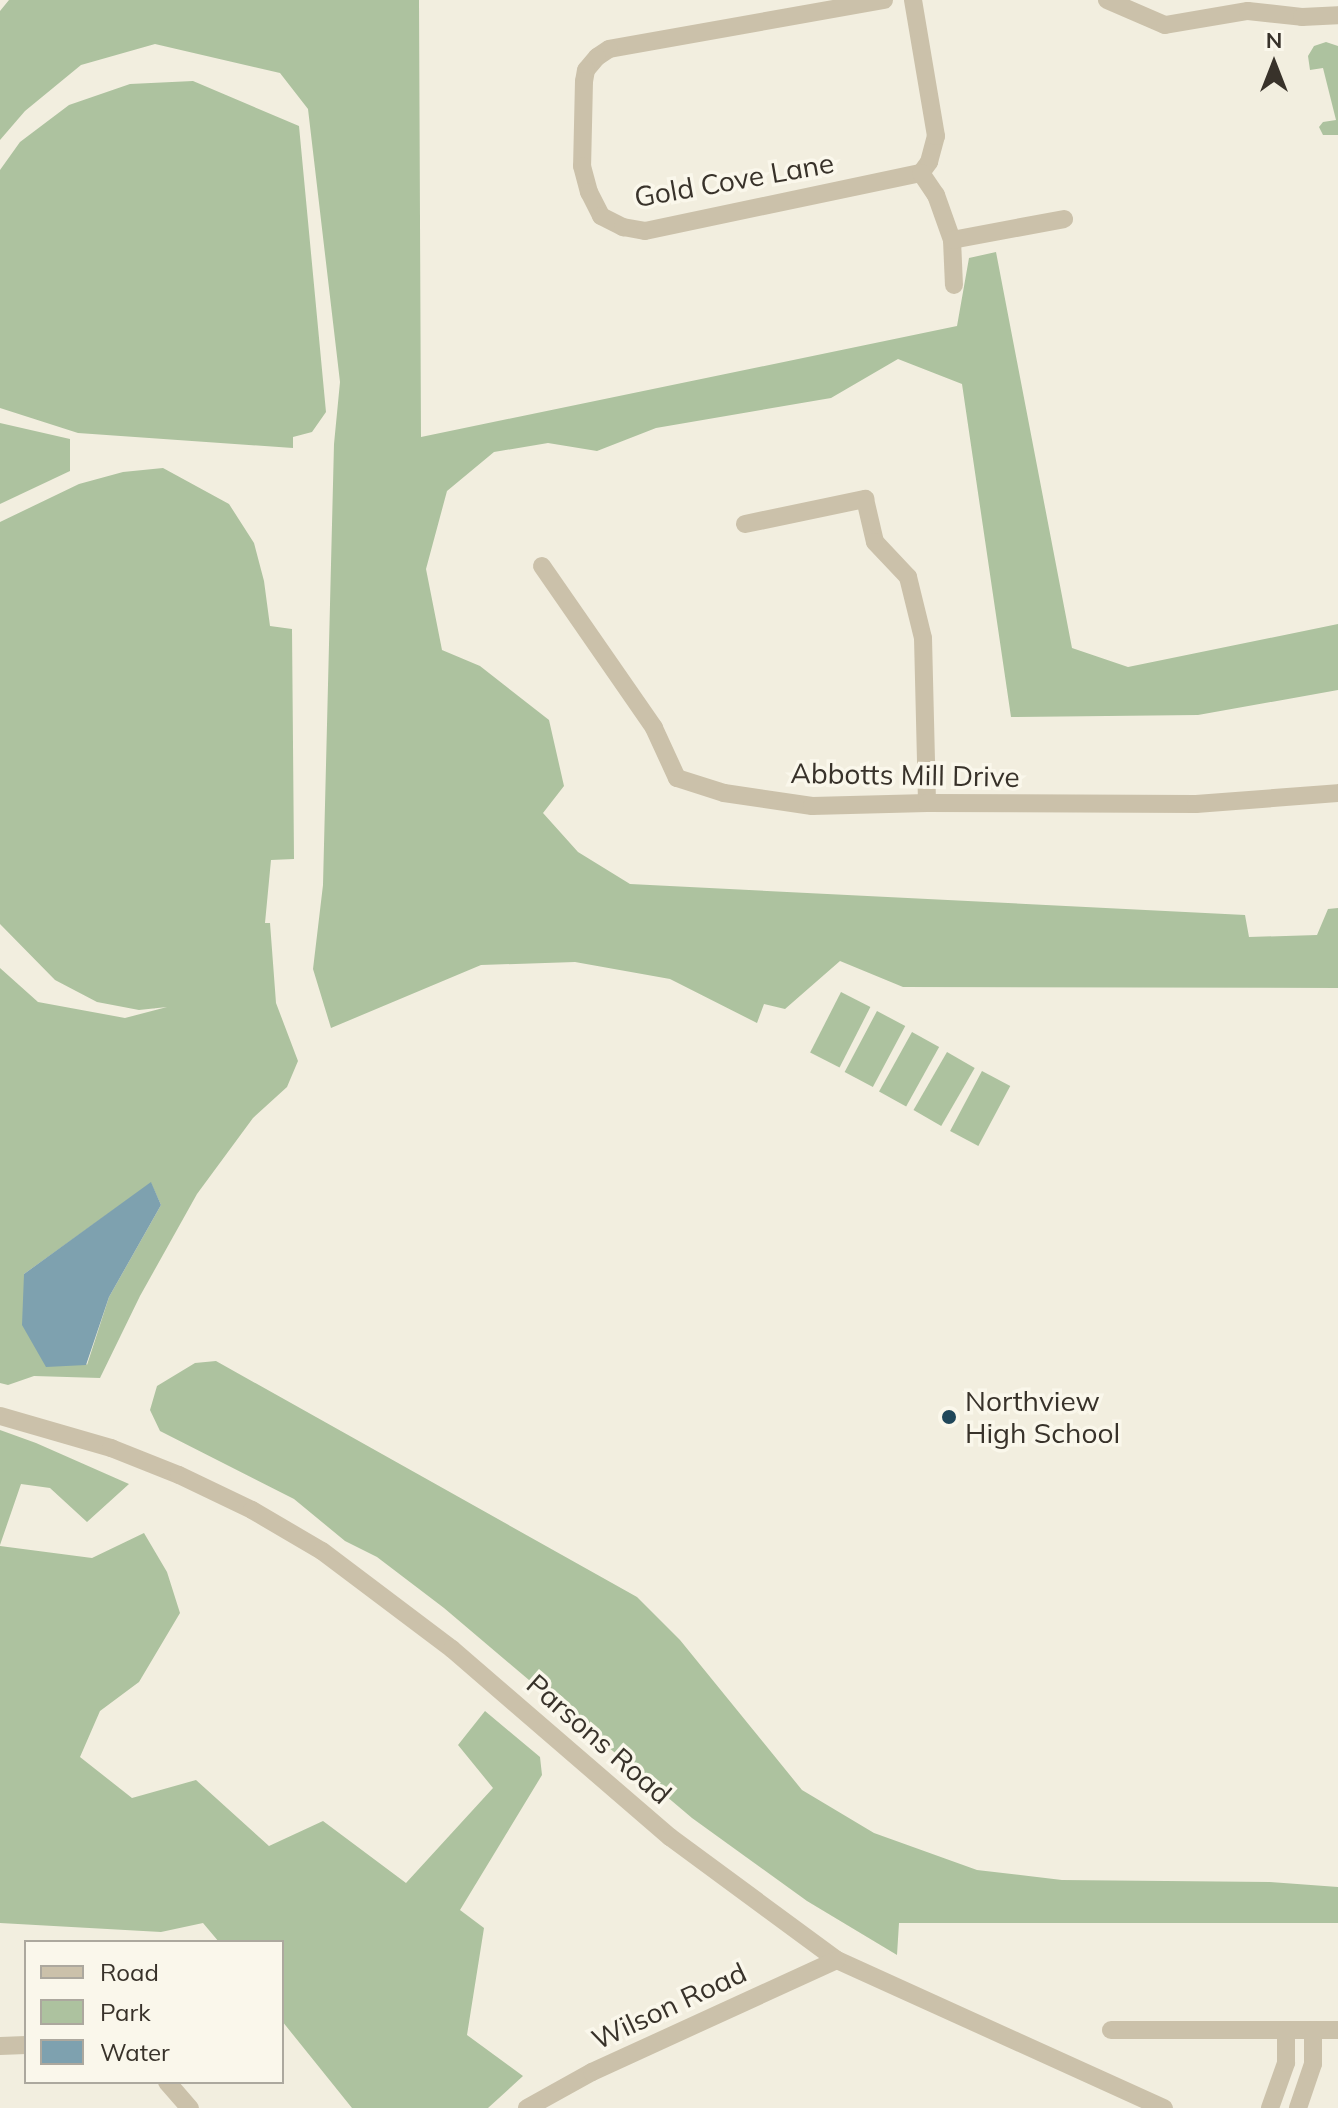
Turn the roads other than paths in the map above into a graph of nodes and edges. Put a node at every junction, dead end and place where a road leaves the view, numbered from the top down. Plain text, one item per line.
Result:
1 (884, 0) edge
2 (913, 0) edge
3 (1107, 0) edge
4 (1338, 15) edge
5 (921, 173) junction
6 (1064, 219) dead end
7 (952, 240) junction
8 (954, 285) dead end
9 (745, 524) dead end
10 (542, 566) dead end
11 (1338, 793) edge
12 (927, 803) junction
13 (0, 1416) edge
14 (837, 1960) junction
15 (1111, 2030) dead end
16 (1286, 2030) junction
17 (1313, 2030) junction
18 (1338, 2030) edge
19 (24, 2045) edge
20 (0, 2046) edge
21 (1282, 2078) junction
22 (169, 2084) edge
23 (1305, 2086) junction
24 (190, 2108) edge
25 (527, 2108) edge
26 (1164, 2108) edge
27 (1270, 2108) edge
28 (1298, 2108) edge

1 - 5 street, Gold Cove Lane
2 - 5 street
3 - 4 street
5 - 7 street
6 - 7 street
7 - 8 street
9 - 12 street
10 - 12 street, Abbotts Mill Drive
11 - 12 street, Abbotts Mill Drive
13 - 14 street, Parsons Road
14 - 25 street, Wilson Road
14 - 26 street, Parsons Road
15 - 16 street
16 - 17 street
16 - 21 street
17 - 18 street
17 - 23 street
19 - 20 street
21 - 23 street
21 - 27 street
22 - 24 street
23 - 28 street

